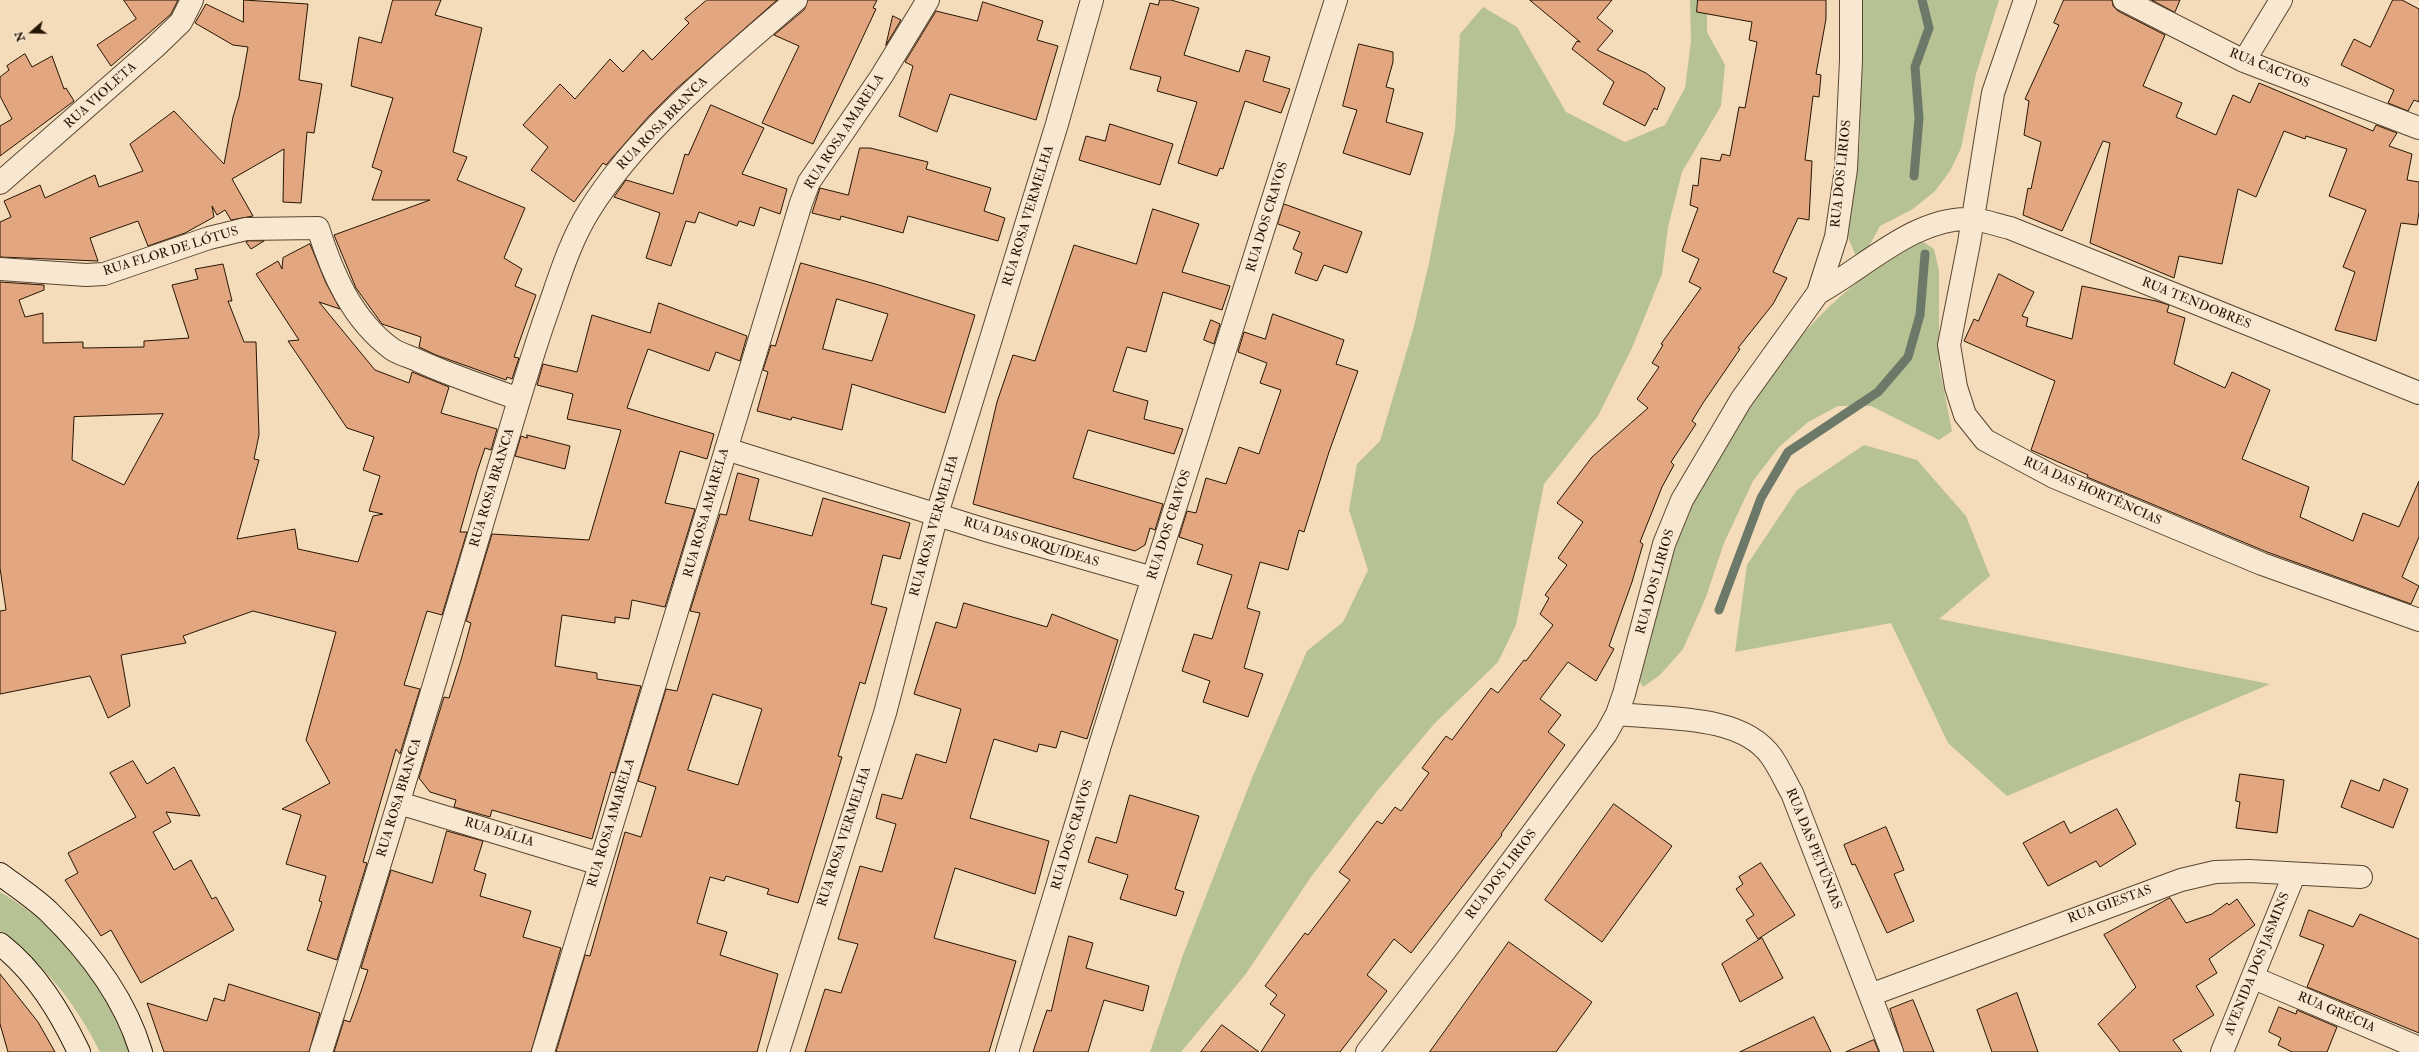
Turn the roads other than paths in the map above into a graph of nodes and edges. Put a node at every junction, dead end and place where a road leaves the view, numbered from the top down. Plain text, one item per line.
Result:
1 (192, 0) edge
2 (796, 0) edge
3 (928, 0) edge
4 (1092, 0) edge
5 (1336, 0) edge
6 (1851, 0) edge
7 (2026, 0) edge
8 (2124, 0) edge
9 (2281, 0) edge
10 (2244, 61) junction
11 (2419, 128) edge
12 (0, 184) edge
13 (1971, 219) junction
14 (0, 269) edge
15 (1818, 293) junction
16 (2419, 393) edge
17 (519, 399) junction
18 (726, 449) junction
19 (937, 514) junction
20 (1153, 578) junction
21 (2419, 620) edge
22 (1617, 714) junction
23 (399, 803) junction
24 (600, 864) junction
25 (0, 874) edge
26 (2294, 875) junction
27 (2361, 877) dead end
28 (0, 944) edge
29 (2254, 978) junction
30 (1870, 996) junction
31 (2419, 1048) edge
32 (79, 1052) edge
33 (141, 1052) edge
34 (321, 1052) edge
35 (543, 1052) edge
36 (778, 1052) edge
37 (1007, 1052) edge
38 (1367, 1052) edge
39 (1892, 1052) edge
40 (2222, 1052) edge

1 - 12 street, RUA VIOLETA
2 - 17 street, RUA ROSA BRANCA
3 - 18 street, RUA ROSA AMARELA
4 - 19 street, RUA ROSA VERMELHA
5 - 20 street, RUA DOS CRAVOS
6 - 15 street, RUA DOS LIRIOS
7 - 13 street, RUA DAS HORTÊNCIAS
8 - 10 street, RUA CACTOS
9 - 10 street
10 - 11 street, RUA CACTOS
13 - 15 street, RUA TENDOBRES
13 - 16 street, RUA TENDOBRES
13 - 21 street, RUA DAS HORTÊNCIAS
14 - 17 street, RUA FLOR DE LÓTUS
15 - 22 street, RUA DOS LIRIOS
17 - 23 street, RUA ROSA BRANCA
18 - 19 street, RUA DAS ORQUÍDEAS
18 - 24 street, RUA ROSA AMARELA
19 - 20 street, RUA DAS ORQUÍDEAS
19 - 36 street, RUA ROSA VERMELHA
20 - 37 street, RUA DOS CRAVOS
22 - 30 street, RUA DAS PETÚNIAS
22 - 38 street, RUA DOS LIRIOS
23 - 24 street, RUA DÁLIA
23 - 34 street, RUA ROSA BRANCA
24 - 35 street, RUA ROSA AMARELA
25 - 33 street
26 - 27 street, RUA GIESTAS
26 - 29 street, AVENIDA DOS JASMINS
26 - 30 street, RUA GIESTAS
28 - 32 street
29 - 31 street, RUA GRÉCIA
29 - 40 street, AVENIDA DOS JASMINS
30 - 39 street, RUA DAS PETÚNIAS

